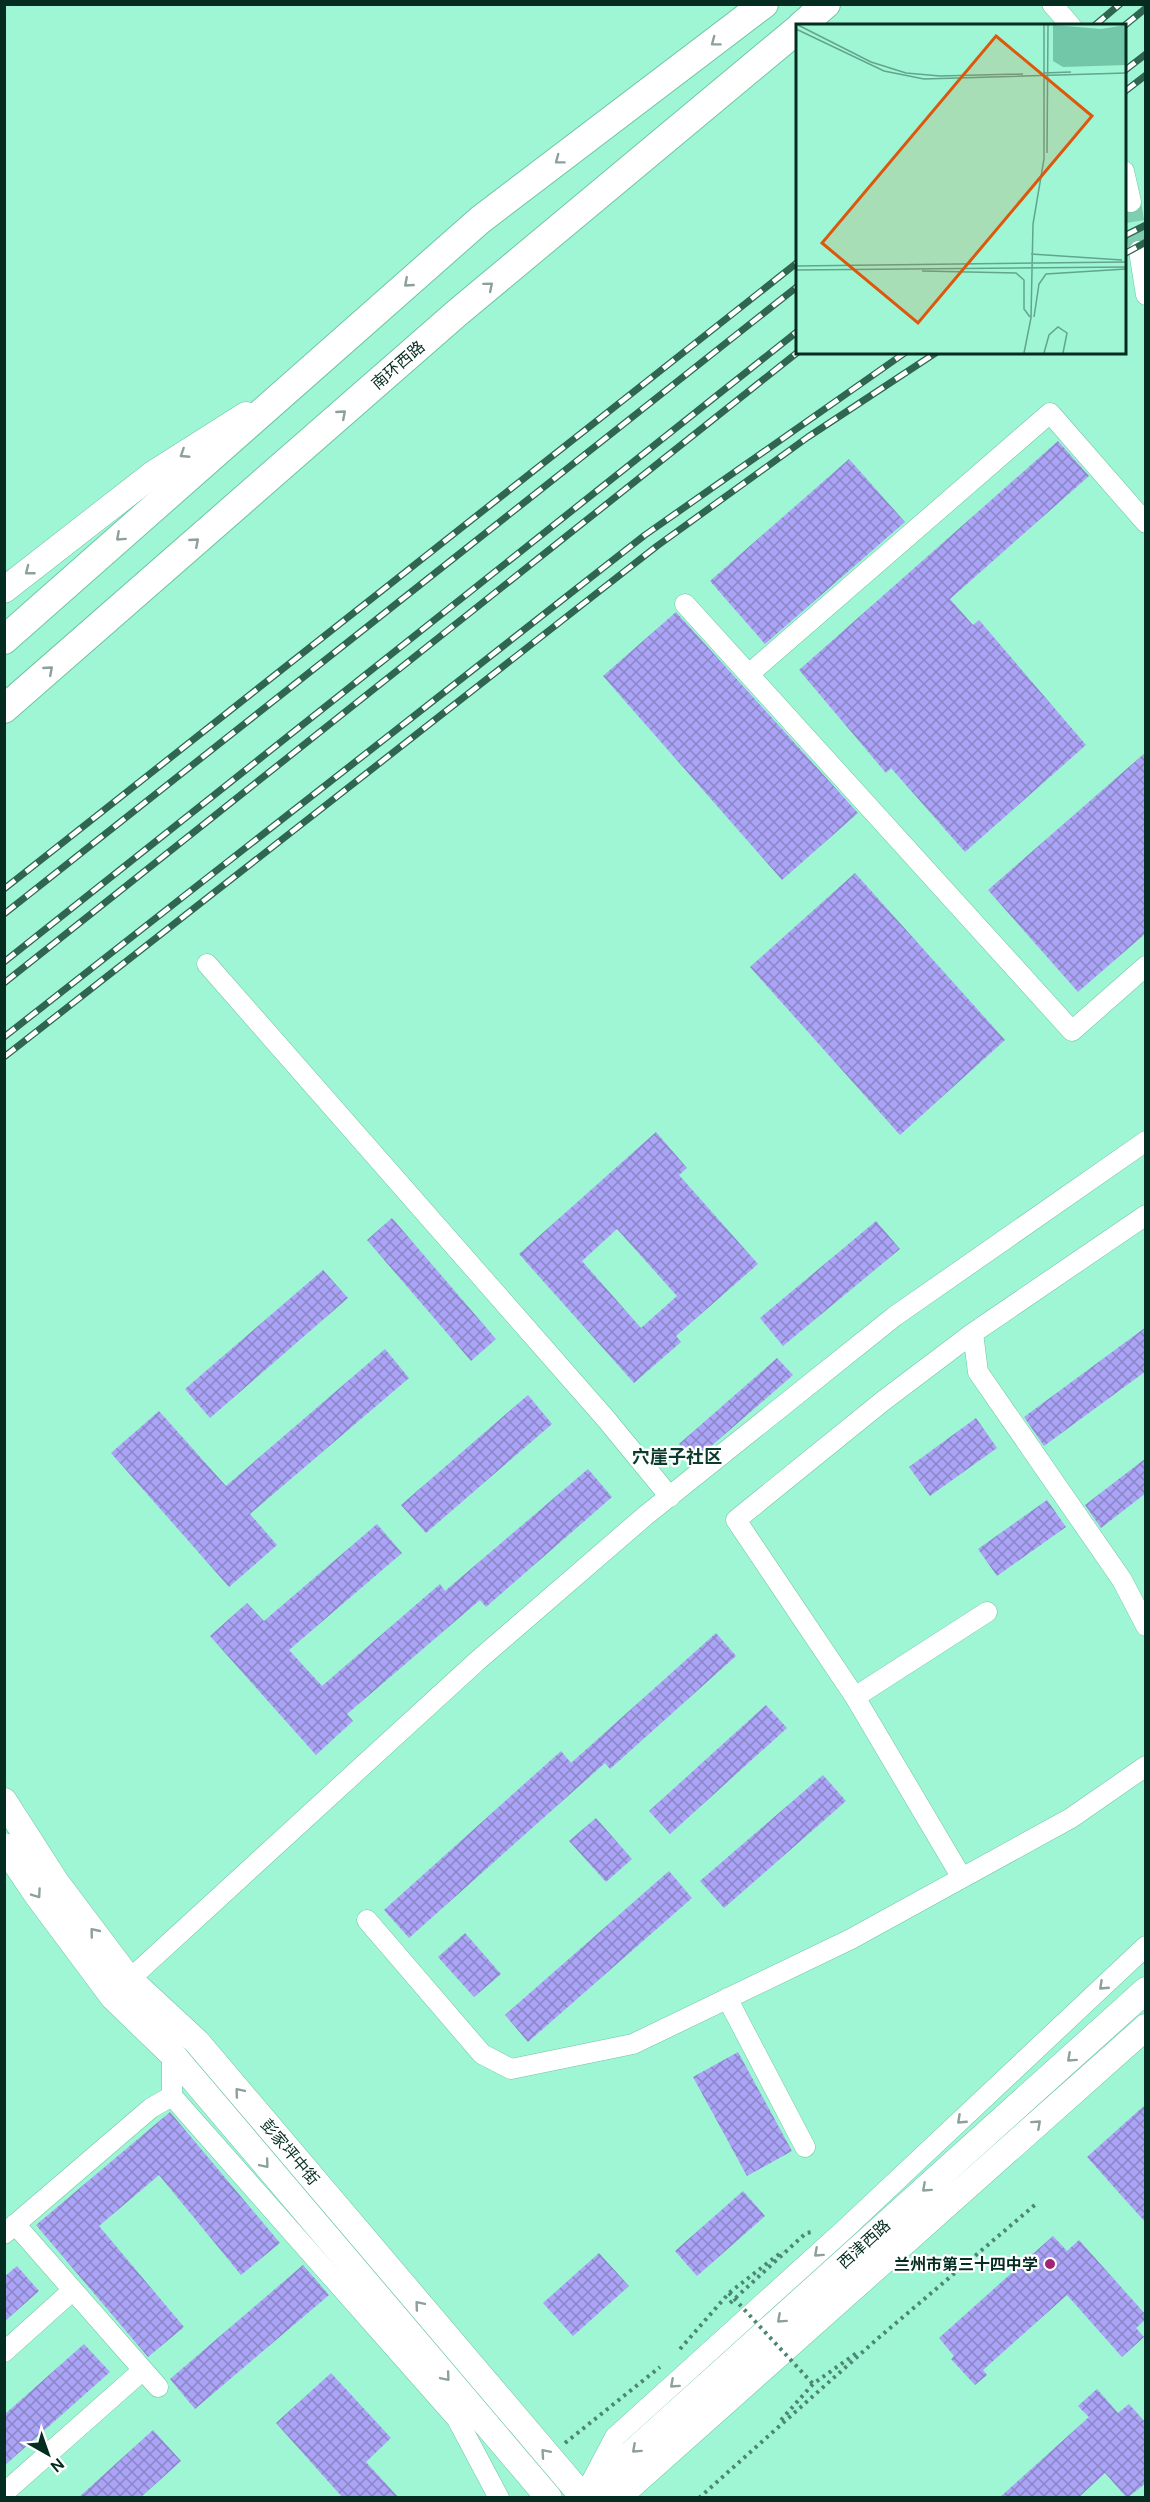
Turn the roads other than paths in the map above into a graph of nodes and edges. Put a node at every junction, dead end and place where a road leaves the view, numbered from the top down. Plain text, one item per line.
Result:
1 (826, 4) edge
2 (1052, 4) edge
3 (763, 6) edge
4 (803, 24) edge
5 (1069, 24) edge
6 (796, 30) edge
7 (1126, 176) edge
8 (1131, 202) tunnel mouth
9 (1138, 251) tunnel mouth
10 (1146, 295) edge
11 (287, 389) junction
12 (1146, 523) edge
13 (4, 590) edge
14 (685, 604) dead end
15 (4, 640) edge
16 (749, 674) junction
17 (4, 709) edge
18 (207, 964) dead end
19 (1146, 966) edge
20 (1146, 1141) edge
21 (1146, 1215) edge
22 (973, 1333) junction
23 (670, 1497) junction
24 (987, 1612) dead end
25 (1146, 1626) edge
26 (855, 1697) junction
27 (1146, 1766) edge
28 (4, 1801) edge
29 (4, 1846) edge
30 (962, 1878) junction
31 (367, 1920) dead end
32 (1146, 1946) edge
33 (121, 1988) junction
34 (1146, 1990) edge
35 (727, 1998) junction
36 (1146, 2027) edge
37 (172, 2054) junction
38 (172, 2096) junction
39 (805, 2147) dead end
40 (10, 2229) edge
41 (73, 2290) junction
42 (4, 2352) edge
43 (143, 2370) junction
44 (158, 2388) dead end
45 (4, 2493) edge
46 (583, 2497) edge
47 (499, 2498) edge
48 (549, 2498) edge
49 (617, 2498) edge

1 - 4 highway, 南环西路
2 - 5 street
3 -> 11 highway
17 -> 6 highway, 南环西路
7 - 8 street
9 - 10 street
11 -> 13 main road
11 -> 15 highway
12 - 16 street
14 - 16 street
16 - 19 street
18 - 23 street
20 - 23 street
21 - 22 street
22 - 25 street
22 - 26 street
23 - 33 street
24 - 26 street
26 - 30 street
27 - 30 street
33 -> 28 main road, 彭家坪中街
29 -> 33 main road, 彭家坪中街
30 - 35 street
31 - 35 street
32 -> 46 street
33 - 37 main road, 彭家坪中街
46 -> 33 main road, 彭家坪中街
34 -> 46 main road, 西津西路
35 - 39 street
49 -> 36 main road, 西津西路
37 - 38 street
37 -> 48 main road, 彭家坪中街
38 - 40 street
38 - 47 street
40 - 41 street
41 - 42 street
41 - 43 street
43 - 44 street
43 - 45 street

